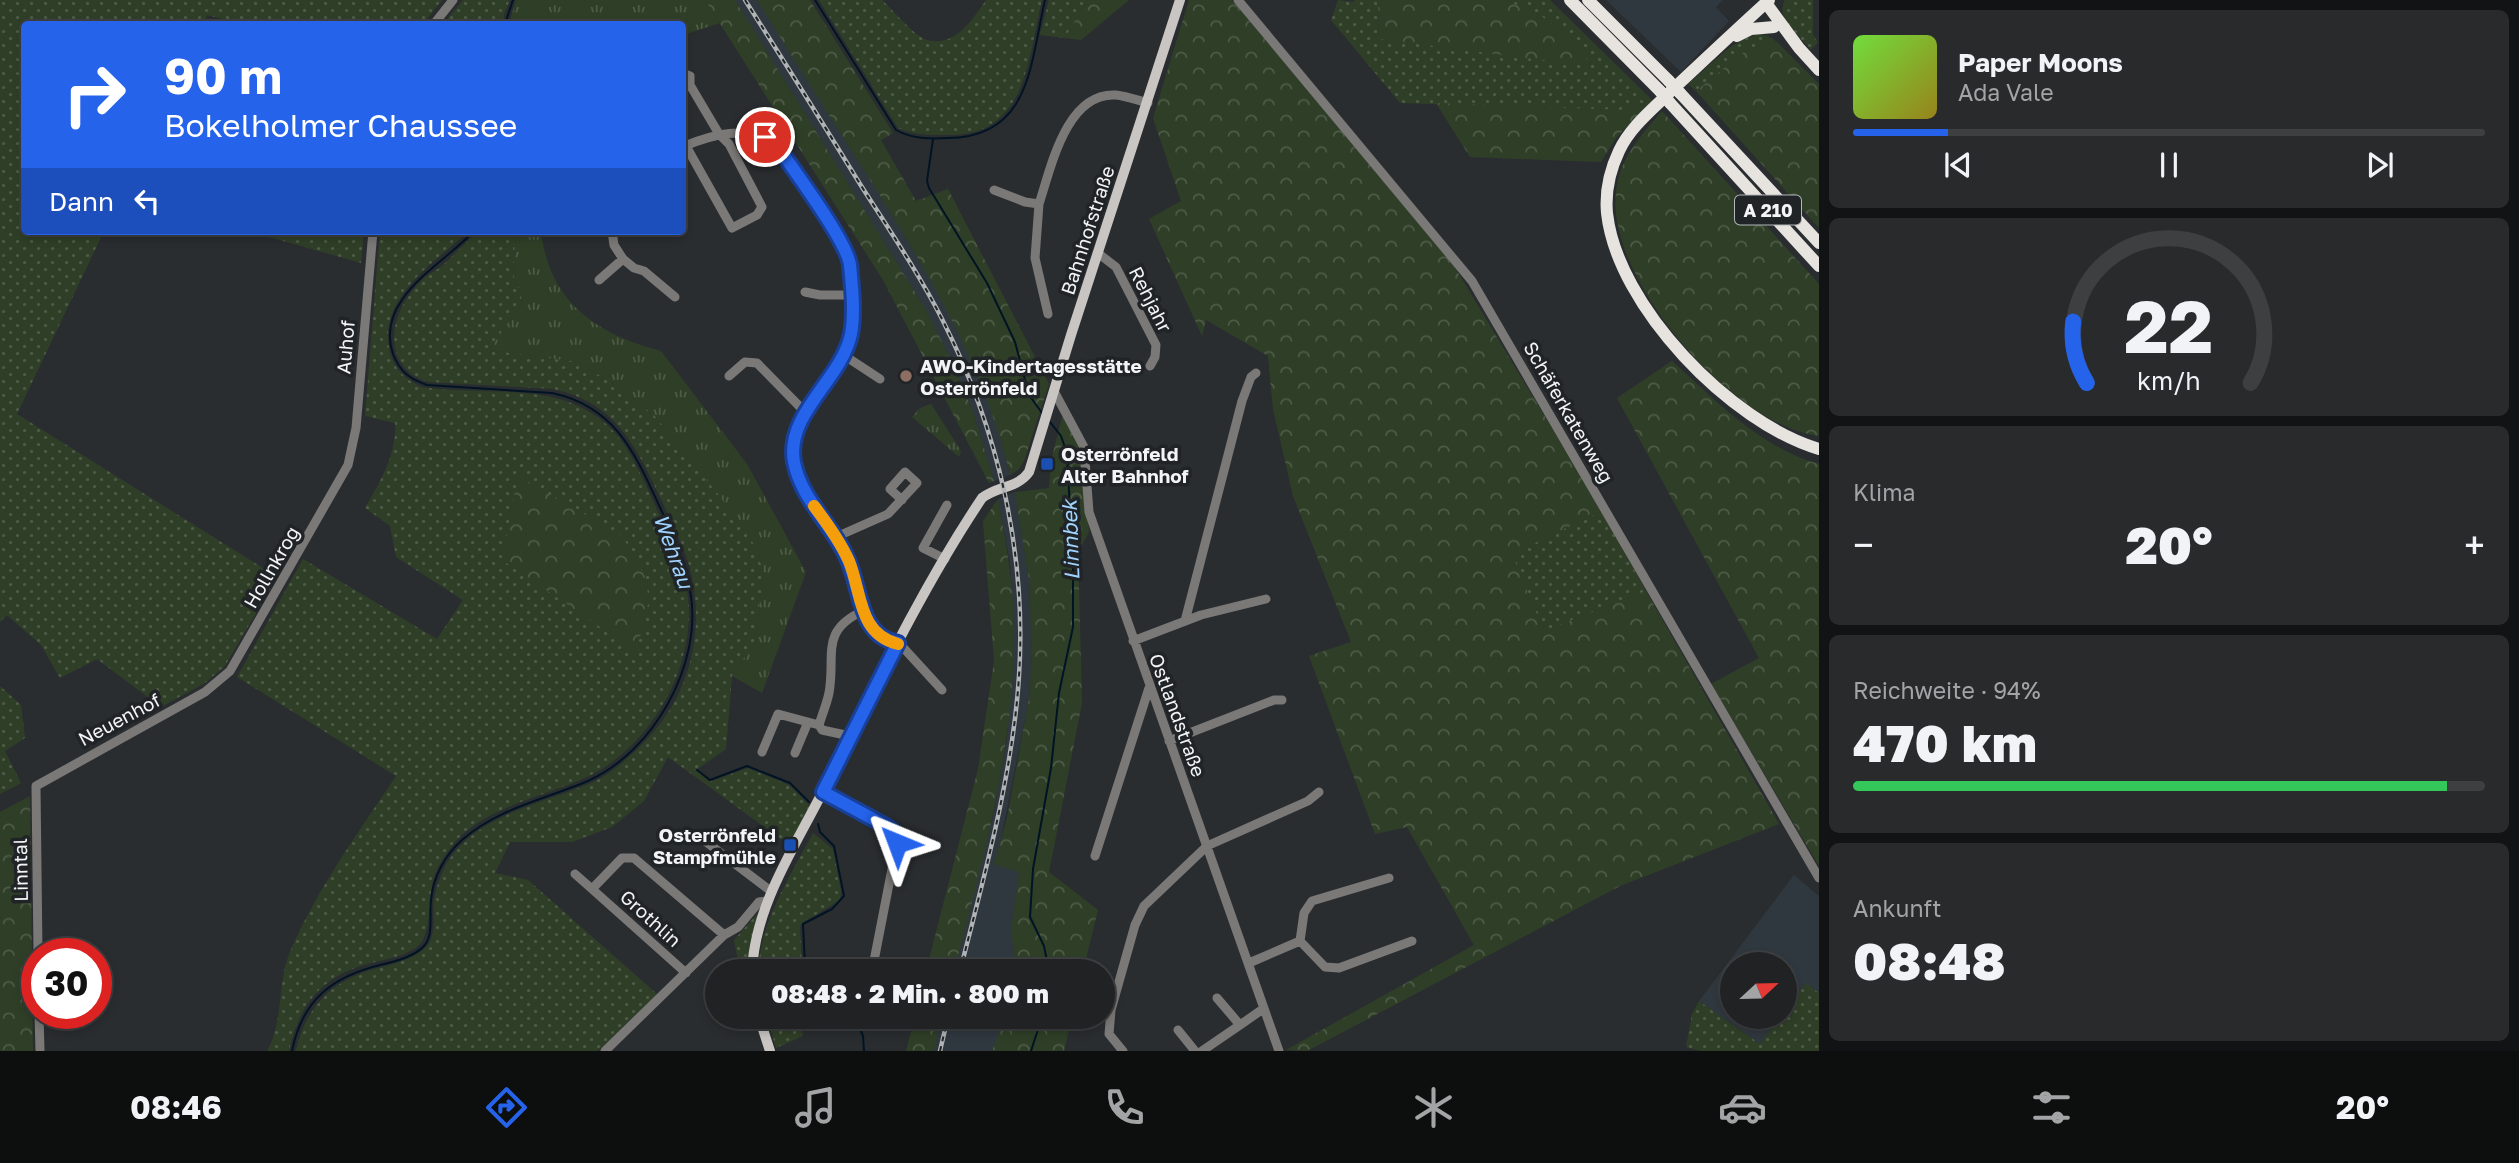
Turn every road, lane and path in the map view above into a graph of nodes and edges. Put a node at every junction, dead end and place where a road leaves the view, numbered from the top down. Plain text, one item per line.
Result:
1 (453, 0) edge
2 (1180, 0) edge
3 (1238, 0) edge
4 (1570, 0) edge
5 (1588, 0) edge
6 (1764, 5) edge
7 (436, 21) edge
8 (1774, 27) junction
9 (1799, 48) junction
10 (1713, 51) junction
11 (1819, 70) edge
12 (686, 87) edge
13 (1148, 103) junction
14 (719, 134) junction
15 (686, 146) edge
16 (686, 150) edge
17 (994, 190) dead end
18 (1039, 204) junction
19 (373, 235) edge
20 (613, 235) edge
21 (1819, 241) edge
22 (1099, 254) junction
23 (623, 259) junction
24 (1819, 266) edge
25 (599, 280) dead end
26 (805, 292) dead end
27 (852, 295) junction
28 (675, 297) dead end
29 (1048, 314) dead end
30 (842, 355) junction
31 (1150, 366) dead end
32 (1254, 375) dead end
33 (729, 376) dead end
34 (880, 379) dead end
35 (1054, 391) junction
36 (805, 412) junction
37 (1770, 427) junction
38 (1819, 441) edge
39 (1819, 449) edge
40 (348, 465) joint
41 (902, 500) dead end
42 (947, 505) dead end
43 (836, 537) junction
44 (945, 559) junction
45 (1266, 599) dead end
46 (863, 611) junction
47 (1185, 621) junction
48 (1133, 641) junction
49 (898, 643) junction
50 (219, 682) joint
51 (1149, 688) junction
52 (942, 690) dead end
53 (1282, 700) dead end
54 (808, 722) junction
55 (819, 725) junction
56 (850, 736) junction
57 (1169, 741) junction
58 (762, 752) dead end
59 (795, 752) dead end
60 (36, 786) joint
61 (823, 792) junction
62 (1319, 792) dead end
63 (697, 835) dead end
64 (1207, 846) junction
65 (1095, 856) dead end
66 (575, 874) dead end
67 (1389, 878) dead end
68 (1819, 878) edge
69 (592, 889) junction
70 (772, 893) junction
71 (724, 935) junction
72 (38, 938) edge
73 (1300, 941) junction
74 (1412, 941) dead end
75 (753, 959) edge
76 (874, 959) edge
77 (1249, 964) junction
78 (686, 973) junction
79 (1216, 998) dead end
80 (1264, 1009) junction
81 (1240, 1025) junction
82 (39, 1029) edge
83 (763, 1029) edge
84 (1178, 1030) dead end
85 (40, 1051) edge
86 (605, 1051) edge
87 (770, 1051) edge
88 (1123, 1051) edge
89 (1195, 1051) edge
90 (1202, 1051) edge
91 (1279, 1051) edge

1 - 7 street
2 - 13 main road, Bahnhofstraße
3 - 68 street, Schäferkatenweg
4 - 24 highway, A 210, bridge
5 - 21 highway, A 210, bridge
6 - 8 highway
6 - 9 highway
6 - 10 highway
8 - 9 highway
8 - 10 highway
9 - 11 highway
10 - 37 highway
12 - 14 street
13 - 18 street
13 - 22 main road, Bahnhofstraße
14 - 15 street
14 - 16 street
14 - 27 street
17 - 18 street
18 - 29 street
19 - 40 street, Auhof
20 - 23 street
22 - 31 street, Rehjahr
22 - 35 main road, Bahnhofstraße
23 - 25 street
23 - 28 street
26 - 27 street
27 - 30 street
30 - 34 street
30 - 36 street
32 - 47 street
33 - 36 street
35 - 44 main road, Bahnhofstraße
35 - 48 street, Ostlandstraße
36 - 43 street
37 - 38 highway
37 - 39 highway
40 - 50 street, Hollnkrog
41 - 43 street
42 - 44 street
43 - 46 street
44 - 49 main road
45 - 47 street
46 - 49 street
46 - 55 street
47 - 48 street
48 - 51 street, Ostlandstraße
49 - 52 street
49 - 56 main road
50 - 60 street, Neuenhof
51 - 57 street, Ostlandstraße
51 - 65 street
53 - 57 street
54 - 55 street
54 - 58 street
54 - 59 street
55 - 56 street
56 - 61 main road
57 - 64 street, Ostlandstraße
60 - 72 street, Linntal
61 - 70 main road
61 - 76 street
62 - 64 street
63 - 70 street
64 - 77 street, Ostlandstraße
64 - 88 street
66 - 69 street, Grothlin
67 - 73 street
69 - 71 street, Grothlin
69 - 78 street, Grothlin
70 - 71 street, Grothlin
70 - 75 main road
71 - 78 street, Grothlin
73 - 74 street
73 - 77 street
77 - 80 street, Ostlandstraße
78 - 86 street, Grothlin
79 - 81 street
80 - 81 street
80 - 91 street, Ostlandstraße
81 - 90 street
82 - 85 street
83 - 87 main road
84 - 89 street

